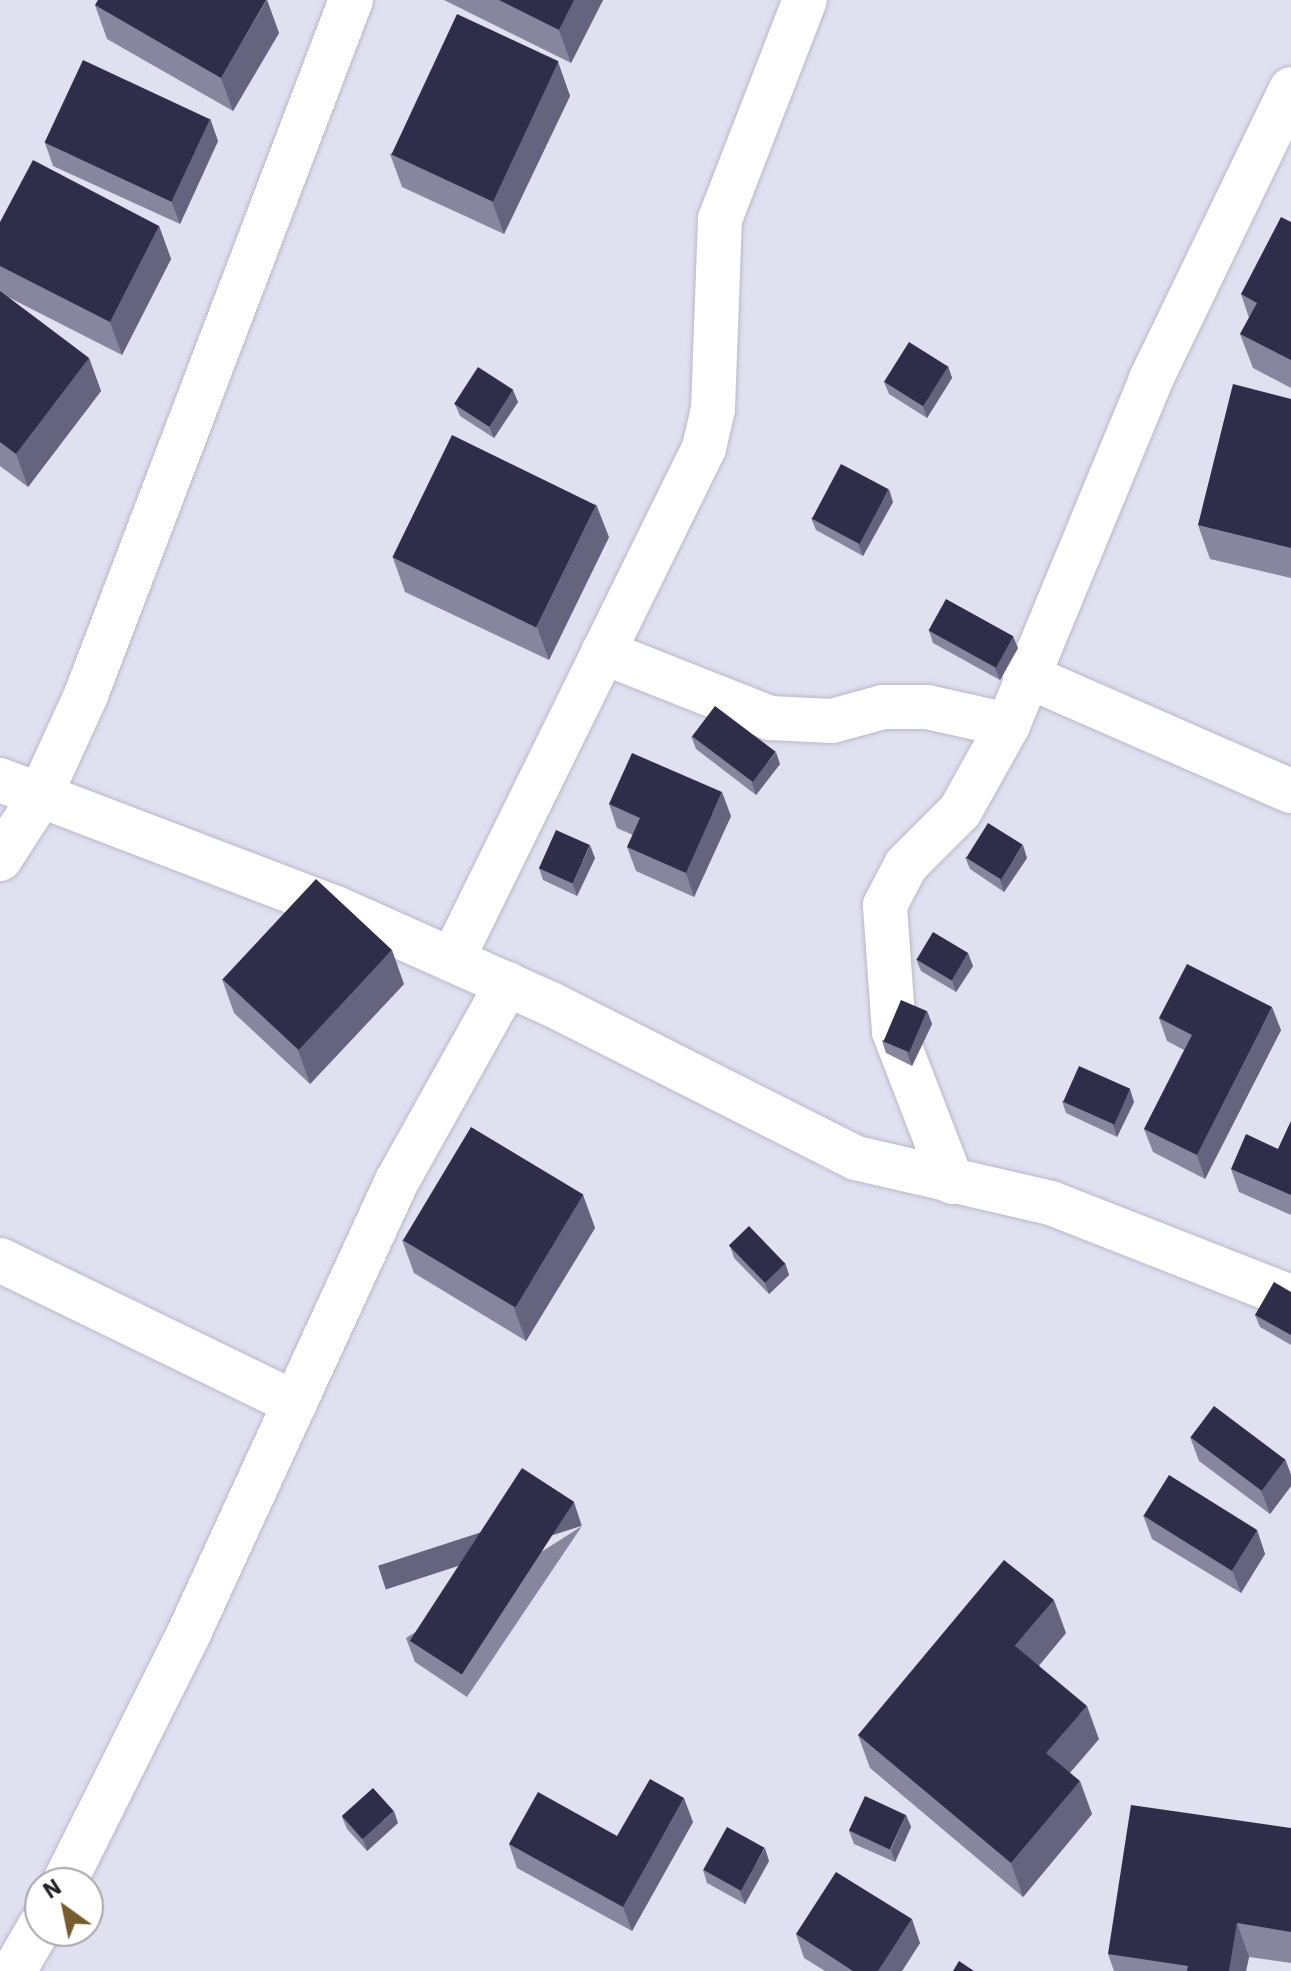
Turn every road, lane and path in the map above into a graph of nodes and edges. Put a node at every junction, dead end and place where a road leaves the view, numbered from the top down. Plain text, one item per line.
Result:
1 (351, 0) edge
2 (805, 0) edge
3 (1291, 89) edge
4 (603, 652) junction
5 (1025, 675) junction
6 (1008, 725) junction
7 (0, 780) edge
8 (1291, 791) edge
9 (38, 800) junction
10 (0, 859) edge
11 (452, 960) junction
12 (507, 984) junction
13 (952, 1182) junction
14 (0, 1260) edge
15 (1291, 1297) edge
16 (295, 1403) junction
17 (72, 1867) edge
18 (28, 1947) edge
19 (14, 1971) edge

1 - 9 street
2 - 4 street
3 - 5 street
4 - 6 street
4 - 11 street
5 - 6 street
5 - 8 street
6 - 13 street
7 - 9 street
9 - 10 street
9 - 11 street
11 - 12 street
12 - 13 street
12 - 16 street
13 - 15 street
14 - 16 street
16 - 17 street
18 - 19 street

